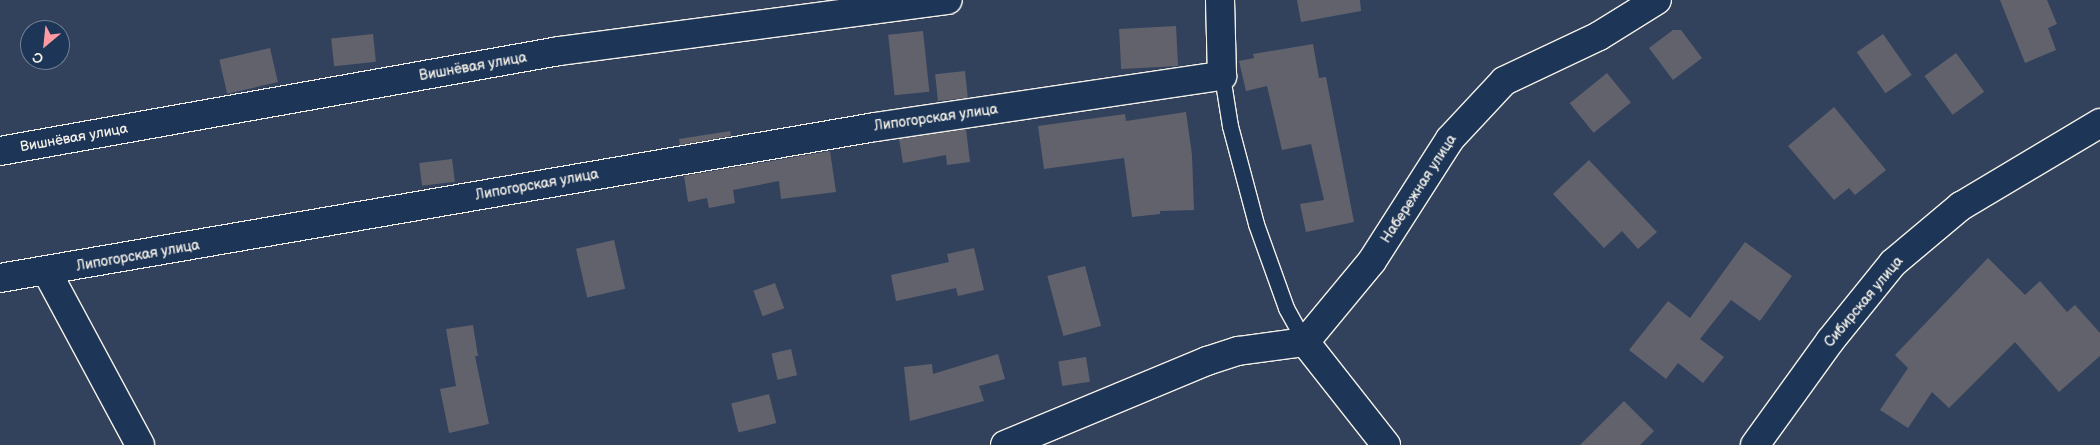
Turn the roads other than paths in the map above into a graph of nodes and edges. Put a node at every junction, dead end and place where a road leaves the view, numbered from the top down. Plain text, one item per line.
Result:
1 (948, 0) edge
2 (1220, 0) edge
3 (1657, 0) edge
4 (1222, 76) junction
5 (2100, 123) edge
6 (0, 151) edge
7 (47, 272) junction
8 (0, 278) edge
9 (1305, 342) junction
10 (140, 445) edge
11 (1005, 445) edge
12 (1386, 445) edge
13 (1755, 445) edge

1 - 6 street, Вишнёвая улица
2 - 4 street
3 - 9 street, Набережная улица
4 - 7 street, Липогорская улица
4 - 9 lane
5 - 13 street, Сибирская улица
7 - 8 street, Липогорская улица
7 - 10 street
9 - 11 street
9 - 12 street

